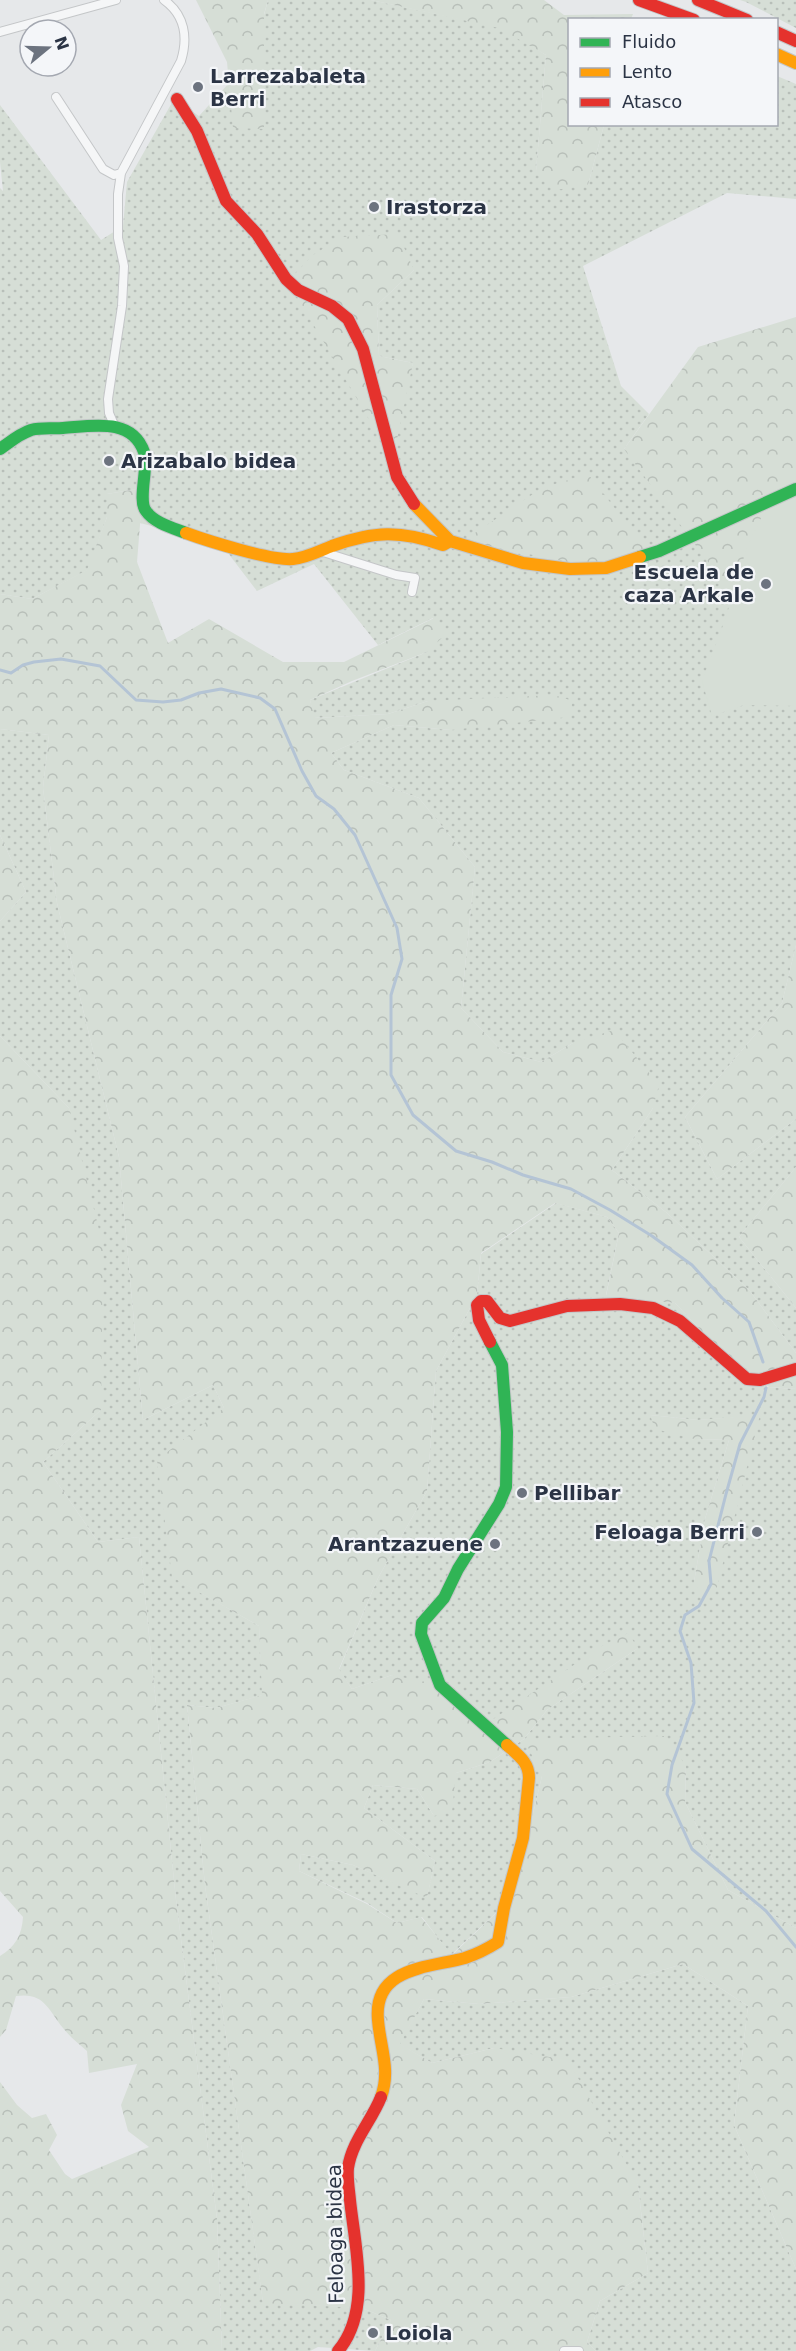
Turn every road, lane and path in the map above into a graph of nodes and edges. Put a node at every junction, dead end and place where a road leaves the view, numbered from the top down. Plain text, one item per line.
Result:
1 (116, 0) edge
2 (164, 0) edge
3 (639, 0) edge
4 (698, 0) edge
5 (688, 18) edge
6 (742, 18) edge
7 (0, 32) edge
8 (778, 32) edge
9 (796, 41) edge
10 (778, 54) edge
11 (796, 63) edge
12 (56, 97) dead end
13 (177, 99) dead end
14 (121, 173) junction
15 (115, 427) junction
16 (0, 449) edge
17 (796, 489) edge
18 (450, 541) junction
19 (319, 550) junction
20 (412, 592) dead end
21 (796, 1369) edge
22 (338, 2351) edge
23 (564, 2351) edge
24 (579, 2351) edge

1 - 7 street
2 - 14 street
3 - 5 main road
4 - 6 main road
8 - 9 main road
10 - 11 main road
12 - 14 street
13 - 18 main road
14 - 15 street
15 - 16 main road
15 - 19 main road
17 - 18 main road
18 - 19 main road
19 - 20 street
21 - 22 main road, Feloaga bidea
23 - 24 street

